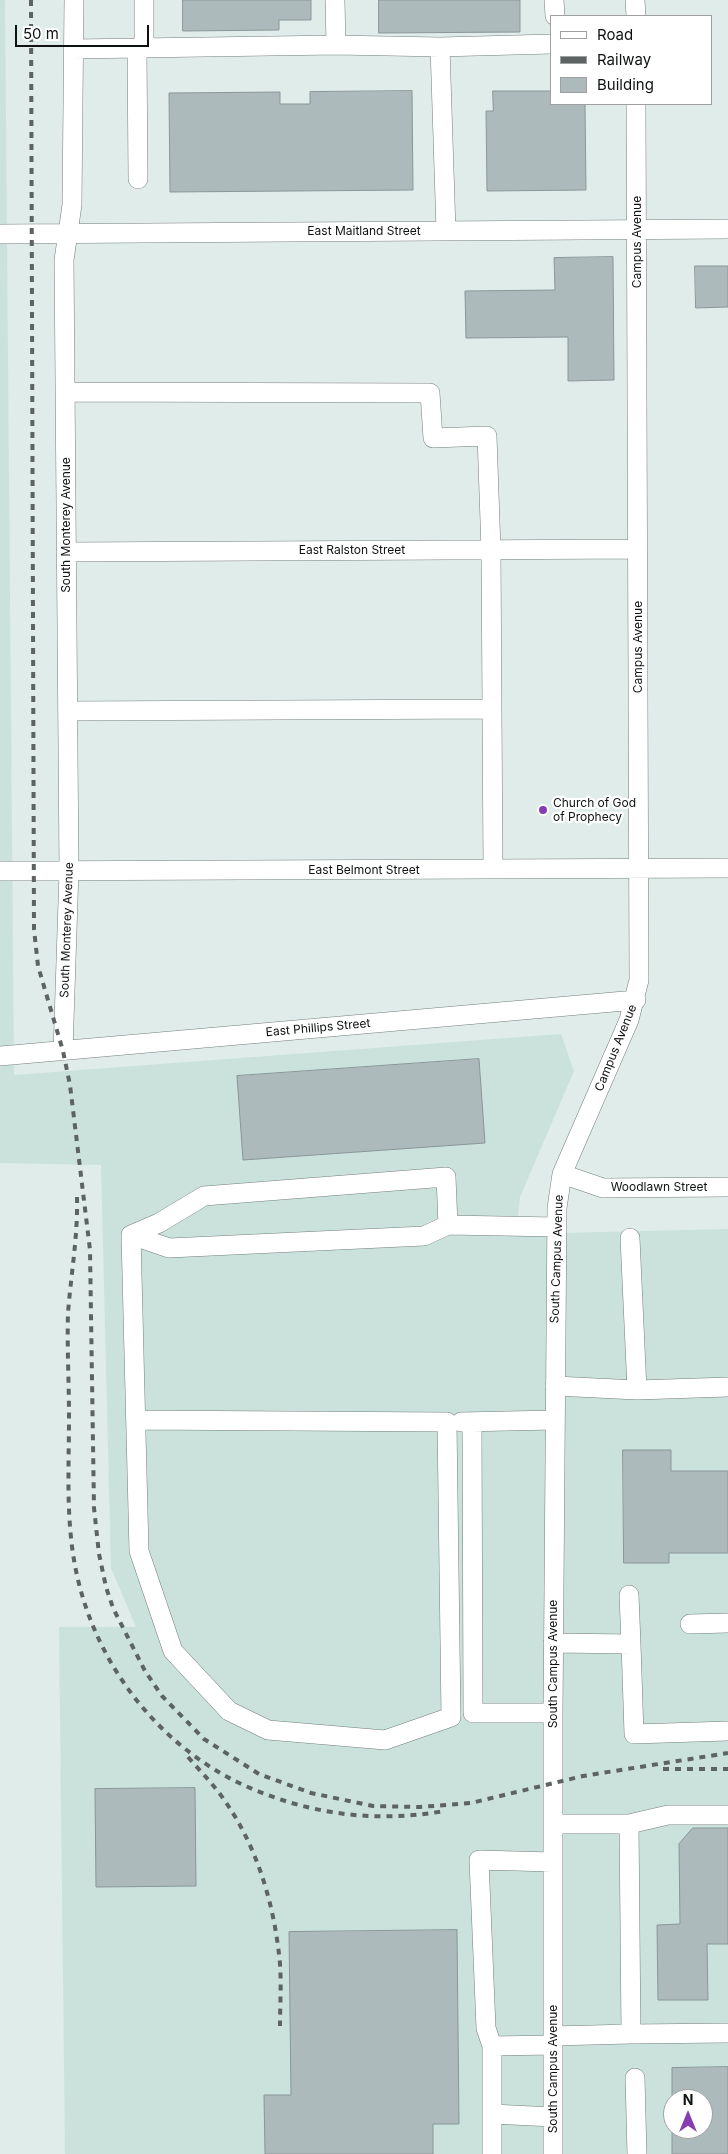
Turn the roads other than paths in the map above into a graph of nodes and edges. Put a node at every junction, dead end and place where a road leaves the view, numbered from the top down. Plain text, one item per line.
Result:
1 (74, 0) edge
2 (144, 0) edge
3 (335, 0) edge
4 (554, 0) edge
5 (635, 0) edge
6 (555, 15) edge
7 (636, 15) edge
8 (550, 44) edge
9 (336, 46) junction
10 (440, 47) junction
11 (141, 48) junction
12 (74, 49) junction
13 (636, 105) edge
14 (138, 179) dead end
15 (728, 229) edge
16 (637, 230) junction
17 (446, 231) junction
18 (68, 233) junction
19 (0, 234) edge
20 (65, 392) junction
21 (638, 549) junction
22 (491, 550) junction
23 (66, 552) junction
24 (492, 709) junction
25 (68, 712) junction
26 (639, 868) junction
27 (728, 868) edge
28 (493, 869) junction
29 (69, 870) junction
30 (0, 871) edge
31 (636, 1000) junction
32 (62, 1051) junction
33 (0, 1056) edge
34 (562, 1174) junction
35 (728, 1187) edge
36 (448, 1225) junction
37 (556, 1227) junction
38 (131, 1235) junction
39 (630, 1238) dead end
40 (555, 1386) junction
41 (728, 1387) edge
42 (637, 1390) junction
43 (136, 1420) junction
44 (554, 1420) junction
45 (447, 1422) junction
46 (472, 1422) junction
47 (629, 1595) dead end
48 (728, 1623) edge
49 (690, 1624) dead end
50 (553, 1643) junction
51 (631, 1644) junction
52 (473, 1713) junction
53 (552, 1713) junction
54 (451, 1717) junction
55 (728, 1731) edge
56 (728, 1815) edge
57 (553, 1824) junction
58 (629, 1824) junction
59 (553, 1862) junction
60 (728, 2033) edge
61 (631, 2034) junction
62 (553, 2040) junction
63 (492, 2046) junction
64 (635, 2078) dead end
65 (492, 2114) junction
66 (553, 2117) junction
67 (492, 2154) edge
68 (553, 2154) edge
69 (637, 2154) edge

1 - 12 street, South Monterey Avenue
2 - 11 street
3 - 9 street
4 - 6 street
5 - 7 street
8 - 10 street
9 - 10 street
9 - 11 street
10 - 17 street
11 - 12 street
11 - 14 street
12 - 18 street, South Monterey Avenue
13 - 16 street, Campus Avenue
15 - 16 street, East Maitland Street
16 - 17 street, East Maitland Street
16 - 21 street, Campus Avenue
17 - 18 street, East Maitland Street
18 - 19 street, East Maitland Street
18 - 20 street, South Monterey Avenue
20 - 22 street
20 - 23 street, South Monterey Avenue
21 - 22 street, East Ralston Street
21 - 26 street, Campus Avenue
22 - 23 street, East Ralston Street
22 - 24 street
23 - 25 street, South Monterey Avenue
24 - 25 street
24 - 28 street
25 - 29 street, South Monterey Avenue
26 - 27 street, East Belmont Street
26 - 28 street, East Belmont Street
26 - 31 street, Campus Avenue
28 - 29 street, East Belmont Street
29 - 30 street, East Belmont Street
29 - 32 street, South Monterey Avenue
31 - 32 street, East Phillips Street
31 - 34 street, Campus Avenue
32 - 33 street, East Phillips Street
34 - 35 street, Woodlawn Street
34 - 37 street, South Campus Avenue
36 - 37 street
36 - 38 street
36 - 38 street
37 - 40 street, South Campus Avenue
38 - 43 street
39 - 42 street
40 - 42 street
40 - 44 street, South Campus Avenue
41 - 42 street
43 - 45 street
43 - 54 street
44 - 46 street
44 - 50 street, South Campus Avenue
45 - 46 street
45 - 54 street
46 - 52 street
47 - 51 street
48 - 49 street
50 - 51 street
50 - 53 street, South Campus Avenue
51 - 55 street
52 - 53 street
52 - 54 street
53 - 57 street, South Campus Avenue
56 - 58 street
57 - 58 street
57 - 59 street, South Campus Avenue
58 - 61 street
59 - 62 street, South Campus Avenue
59 - 63 street
60 - 61 street
61 - 62 street
62 - 63 street
62 - 66 street, South Campus Avenue
63 - 65 street
64 - 69 street
65 - 66 street
65 - 67 street
66 - 68 street, South Campus Avenue

